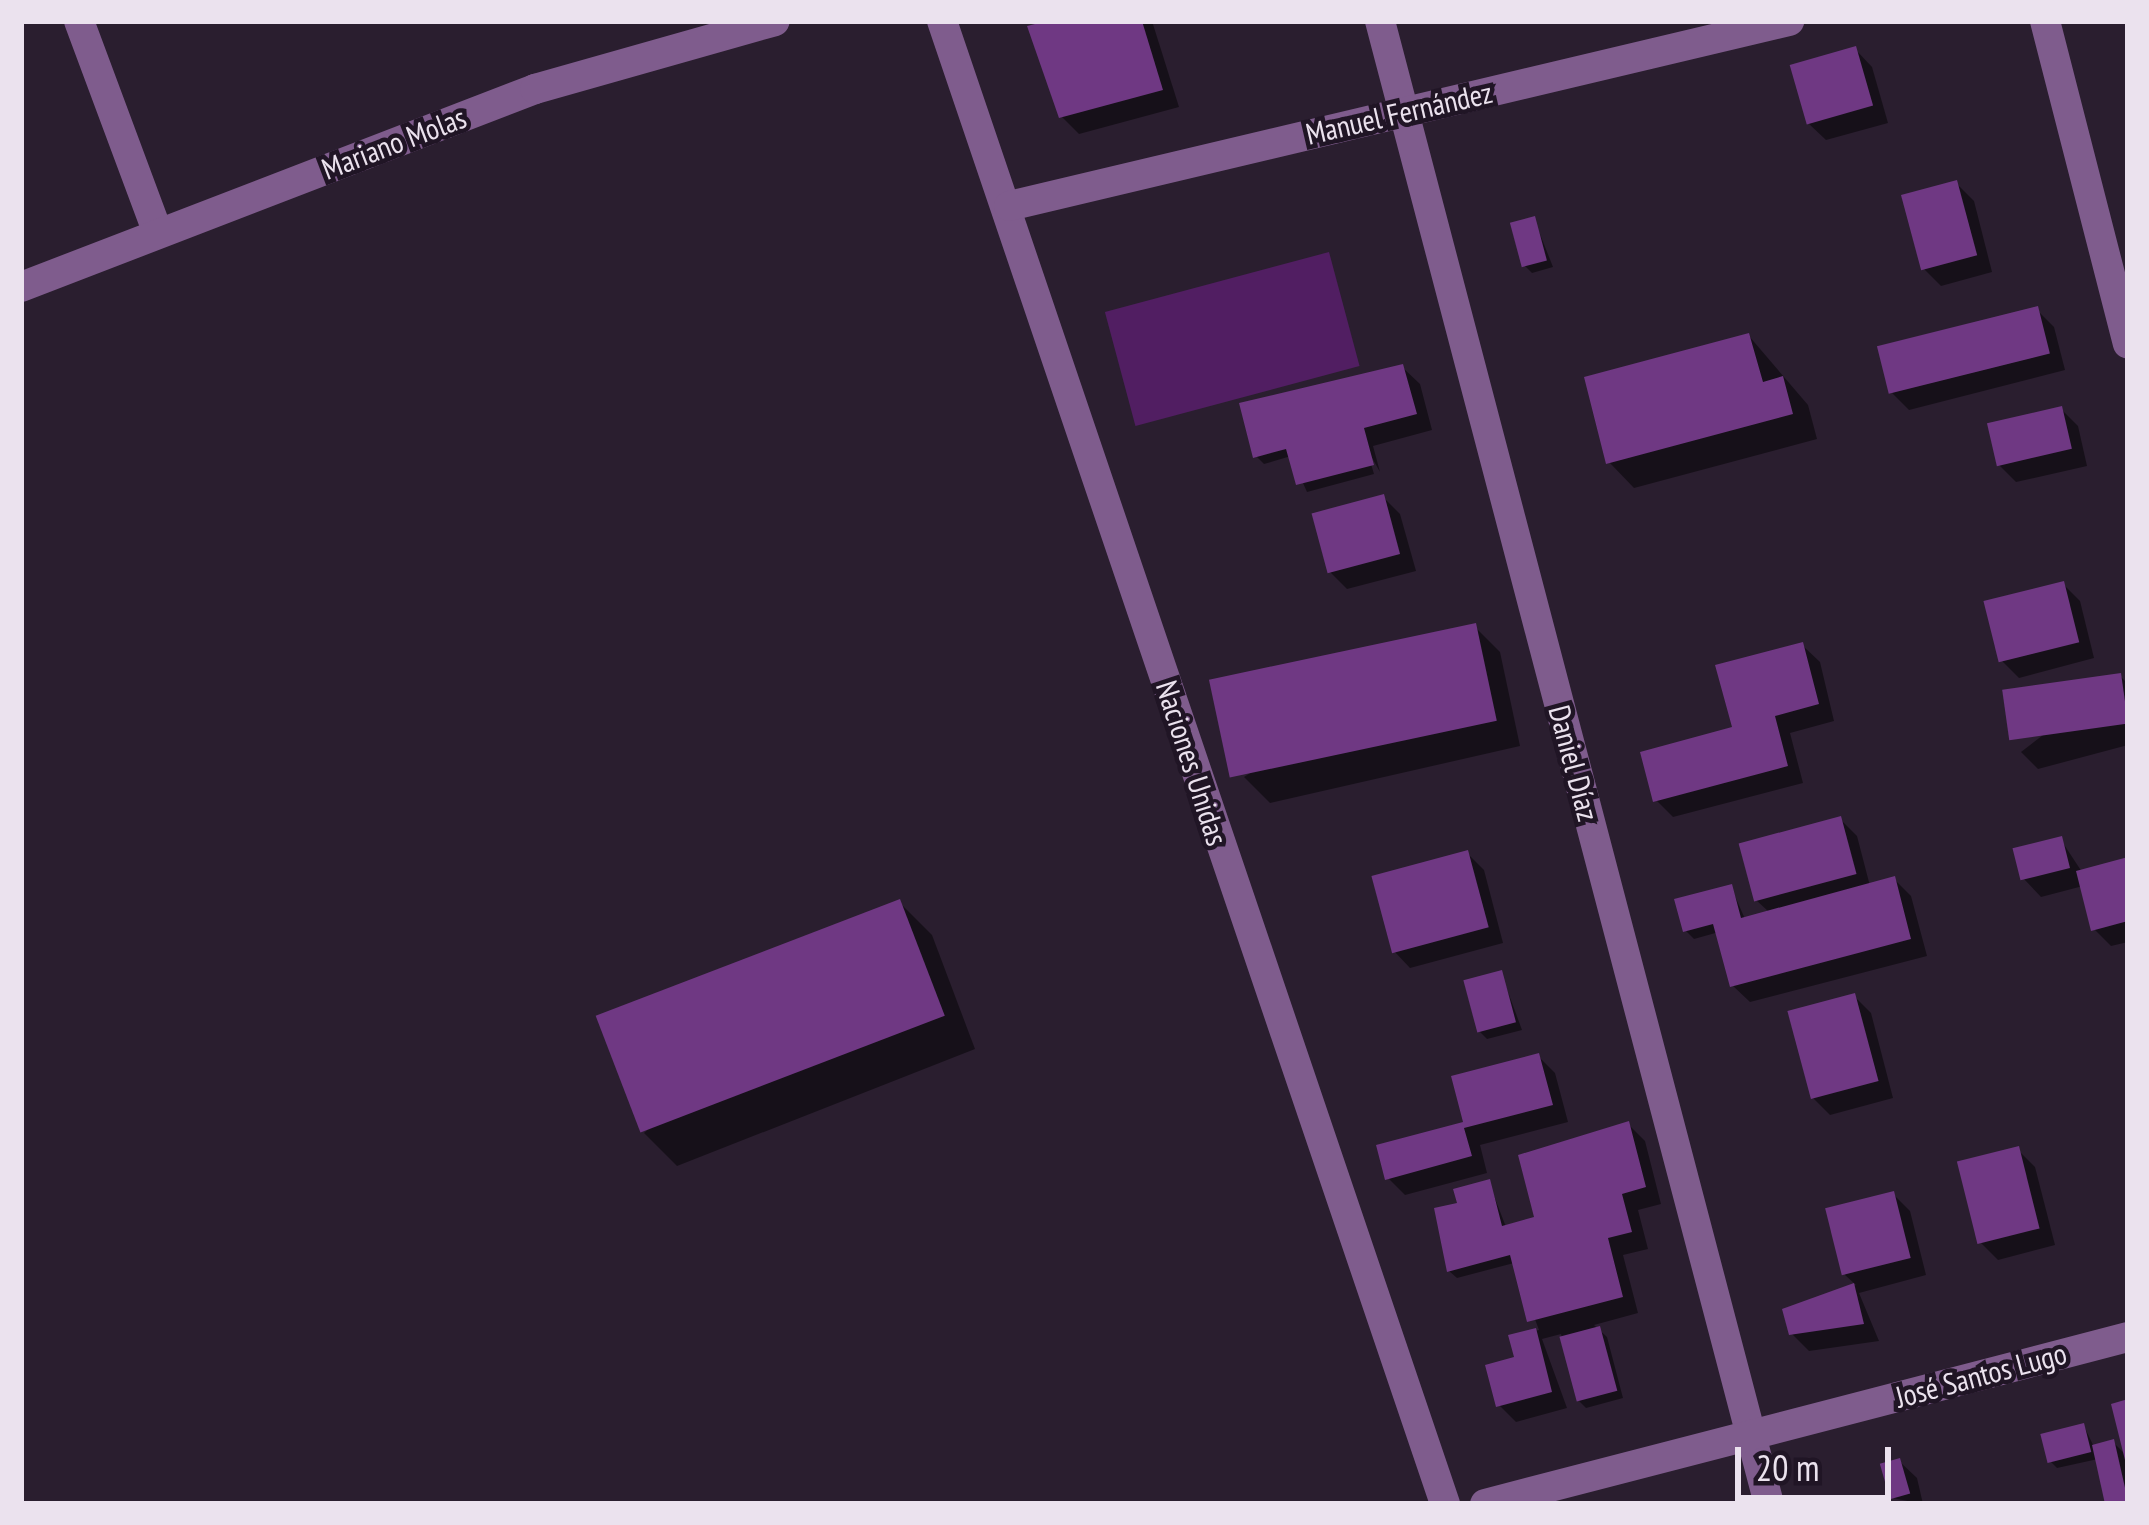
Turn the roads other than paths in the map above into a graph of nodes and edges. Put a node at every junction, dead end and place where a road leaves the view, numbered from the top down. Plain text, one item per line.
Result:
1 (80, 21) edge
2 (775, 21) edge
3 (942, 21) edge
4 (1380, 21) edge
5 (1789, 21) edge
6 (2045, 21) edge
7 (1403, 112) junction
8 (1009, 206) junction
9 (158, 233) junction
10 (21, 287) edge
11 (2128, 344) edge
12 (2128, 1337) edge
13 (1751, 1435) junction
14 (1445, 1504) edge
15 (1485, 1504) edge
16 (1769, 1504) edge

1 - 9 street
2 - 9 street, Mariano Molas
3 - 8 street, Naciones Unidas
4 - 7 street, Daniel Díaz
5 - 7 street, Manuel Fernández
6 - 11 street
7 - 8 street, Manuel Fernández
7 - 13 street, Daniel Díaz
8 - 14 street, Naciones Unidas
9 - 10 street, Mariano Molas
12 - 13 street, José Santos Lugo
13 - 15 street, José Santos Lugo
13 - 16 street, Daniel Díaz

